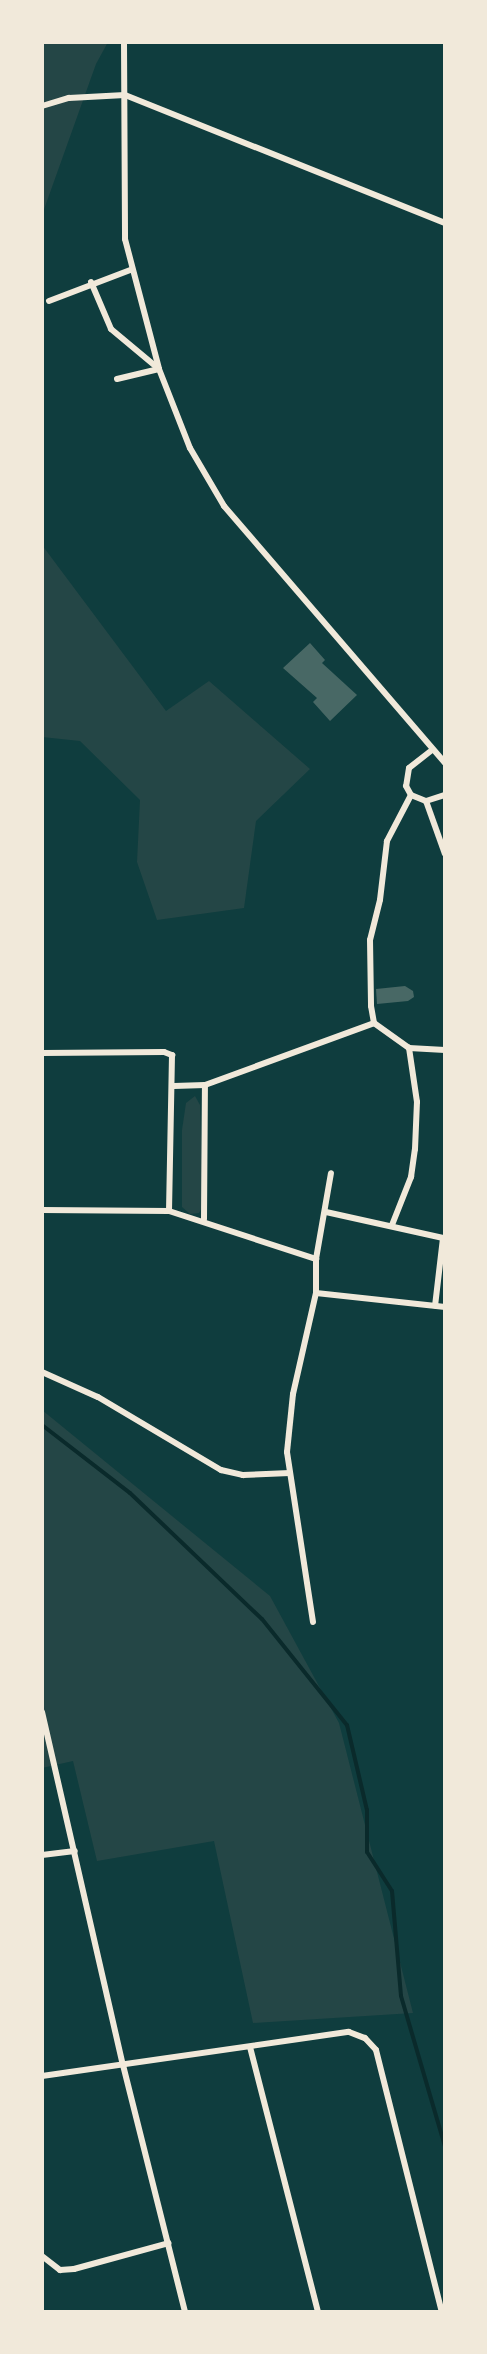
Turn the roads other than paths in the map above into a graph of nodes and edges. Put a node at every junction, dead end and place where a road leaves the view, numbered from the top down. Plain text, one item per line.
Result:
1 (124, 42) edge
2 (125, 95) junction
3 (42, 106) edge
4 (445, 224) edge
5 (130, 270) junction
6 (91, 282) junction
7 (49, 301) dead end
8 (159, 369) junction
9 (117, 379) dead end
10 (432, 750) junction
11 (445, 763) edge
12 (411, 795) junction
13 (445, 795) edge
14 (426, 801) junction
15 (445, 854) edge
16 (374, 1023) junction
17 (409, 1048) junction
18 (445, 1050) edge
19 (42, 1053) edge
20 (204, 1085) junction
21 (174, 1086) junction
22 (331, 1173) dead end
23 (42, 1210) edge
24 (169, 1211) junction
25 (326, 1212) junction
26 (204, 1219) junction
27 (392, 1225) junction
28 (316, 1259) junction
29 (316, 1293) junction
30 (435, 1306) junction
31 (445, 1307) edge
32 (42, 1372) edge
33 (290, 1473) junction
34 (313, 1622) dead end
35 (42, 1712) edge
36 (75, 1851) junction
37 (42, 1855) edge
38 (250, 2048) junction
39 (123, 2065) junction
40 (42, 2076) edge
41 (169, 2243) junction
42 (42, 2256) edge
43 (185, 2312) edge
44 (318, 2312) edge
45 (442, 2312) edge

1 - 2 street
2 - 3 street
2 - 4 street
2 - 5 street
5 - 6 street
5 - 8 street
6 - 7 street
6 - 8 street
8 - 9 street
8 - 10 street
10 - 11 street
10 - 12 street
12 - 14 street
12 - 16 street
13 - 14 street
14 - 15 street
16 - 17 street
16 - 20 street
17 - 18 street
17 - 27 street
19 - 21 street
20 - 21 street
20 - 26 street
21 - 24 street
22 - 25 street
23 - 24 street
24 - 26 street
25 - 27 street
25 - 28 street
26 - 28 street
27 - 30 street
28 - 29 street
29 - 30 street
29 - 33 street
30 - 31 street
32 - 33 street
33 - 34 street
35 - 36 street
36 - 37 street
36 - 39 street
38 - 39 street
38 - 44 street
38 - 45 street
39 - 40 street
39 - 41 street
41 - 42 street
41 - 43 street

